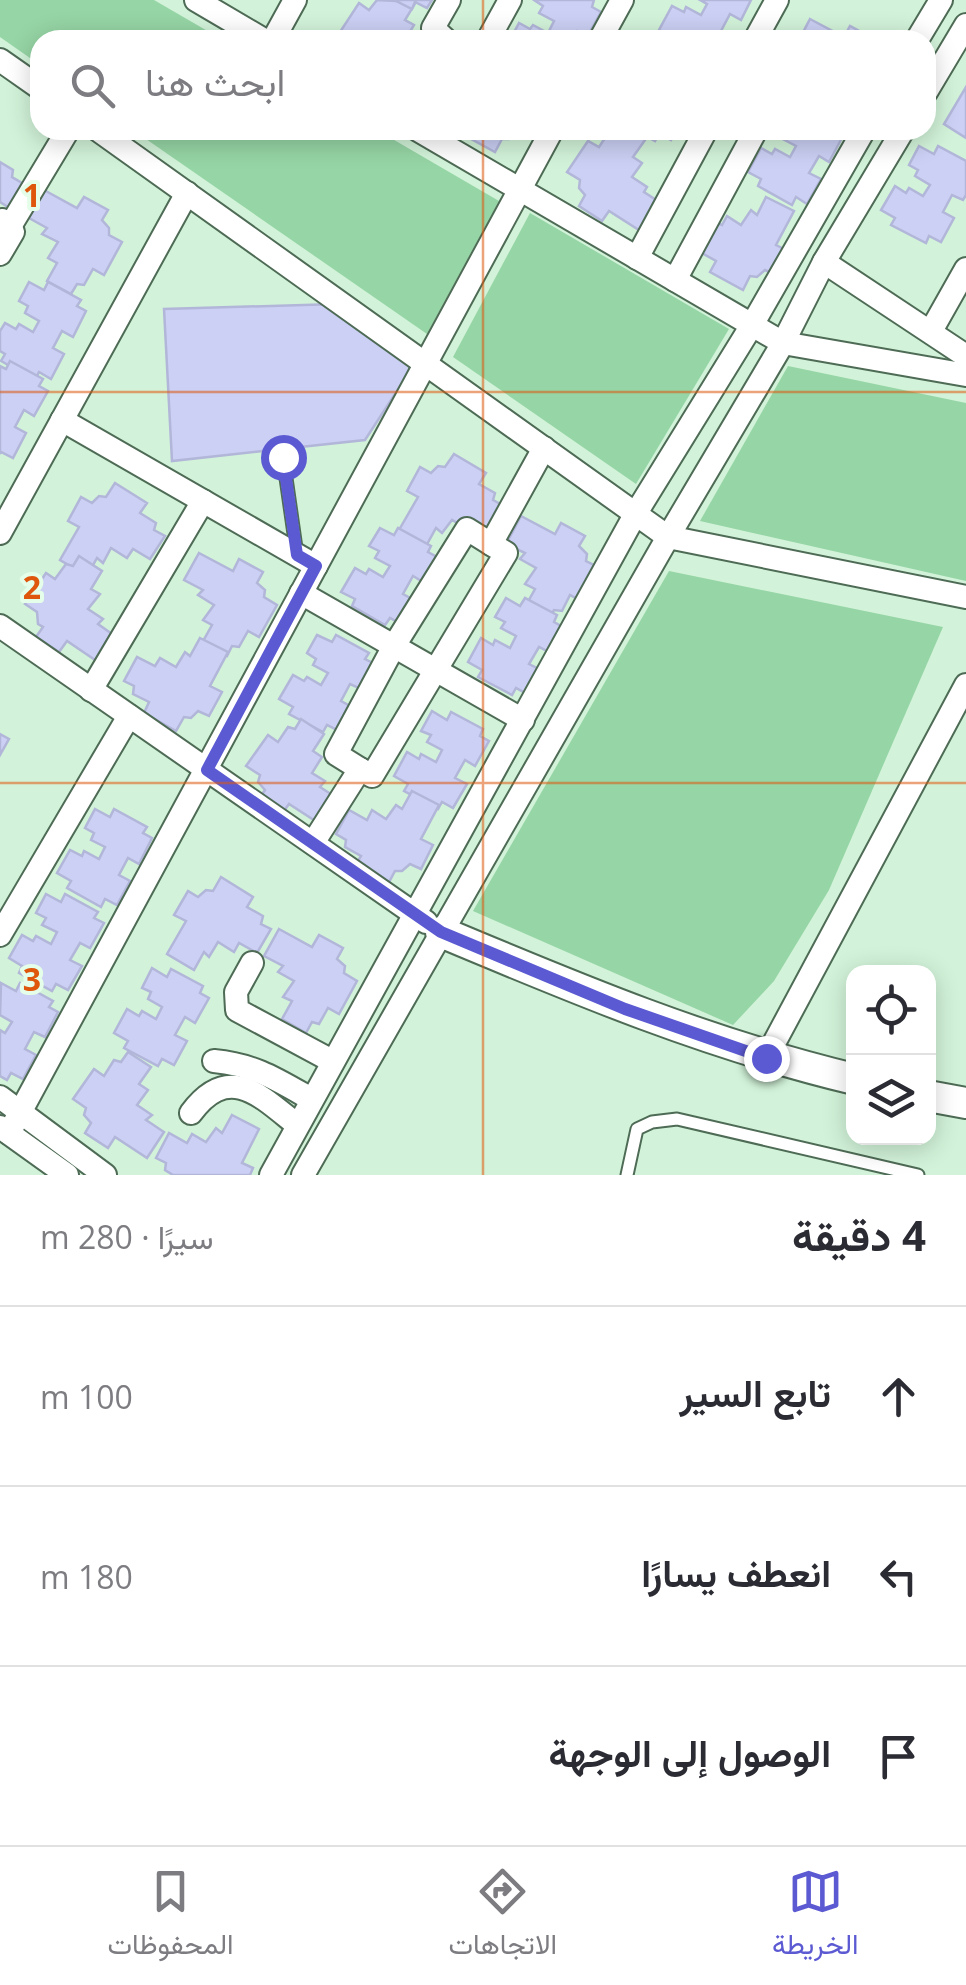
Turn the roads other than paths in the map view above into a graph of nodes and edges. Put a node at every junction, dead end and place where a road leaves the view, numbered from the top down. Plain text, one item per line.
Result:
1 (196, 0) edge
2 (295, 0) edge
3 (449, 0) edge
4 (510, 0) edge
5 (622, 0) edge
6 (777, 0) edge
7 (937, 2) edge
8 (966, 23) edge
9 (247, 30) edge
10 (278, 30) edge
11 (435, 30) edge
12 (494, 30) edge
13 (606, 30) edge
14 (761, 30) edge
15 (922, 30) edge
16 (0, 60) edge
17 (936, 75) edge
18 (30, 81) edge
19 (61, 140) edge
20 (112, 140) edge
21 (435, 140) edge
22 (547, 140) edge
23 (701, 140) edge
24 (751, 140) edge
25 (858, 140) edge
26 (897, 140) edge
27 (520, 189) junction
28 (187, 193) junction
29 (5, 224) edge
30 (0, 254) edge
31 (637, 258) junction
32 (824, 262) junction
33 (966, 269) edge
34 (675, 280) junction
35 (752, 325) junction
36 (931, 330) junction
37 (783, 343) junction
38 (966, 356) edge
39 (425, 363) junction
40 (966, 375) edge
41 (62, 420) junction
42 (544, 448) junction
43 (283, 457) dead end
44 (204, 501) junction
45 (636, 514) junction
46 (0, 534) edge
47 (668, 537) junction
48 (491, 544) junction
49 (307, 560) junction
50 (301, 594) junction
51 (966, 597) edge
52 (0, 626) edge
53 (394, 646) junction
54 (436, 671) junction
55 (966, 684) edge
56 (92, 690) junction
57 (130, 716) junction
58 (523, 720) junction
59 (360, 769) junction
60 (207, 770) junction
61 (314, 843) junction
62 (429, 923) junction
63 (0, 935) edge
64 (252, 963) dead end
65 (766, 1058) junction
66 (214, 1061) dead end
67 (332, 1061) junction
68 (846, 1076) edge
69 (0, 1097) edge
70 (936, 1097) edge
71 (311, 1099) junction
72 (966, 1103) edge
73 (21, 1111) junction
74 (190, 1113) dead end
75 (297, 1124) junction
76 (4, 1130) edge
77 (67, 1175) edge
78 (105, 1175) edge
79 (271, 1175) edge
80 (304, 1175) edge
81 (626, 1175) edge
82 (918, 1175) edge

1 - 9 street
2 - 10 street
3 - 11 street
4 - 12 street
5 - 13 street
6 - 14 street
7 - 8 street
7 - 15 street
8 - 17 street
16 - 18 street
19 - 29 street
20 - 28 street
21 - 27 street
22 - 27 street
23 - 31 street
24 - 34 street
25 - 35 street
26 - 32 street
27 - 31 street
27 - 39 street
28 - 39 street
28 - 41 street
29 - 30 street
31 - 34 street
32 - 36 street
32 - 37 street
33 - 36 street
34 - 35 street
35 - 37 street
35 - 45 street
36 - 38 street
37 - 40 street
37 - 47 street
39 - 42 street
39 - 49 street
41 - 44 street
41 - 46 street
42 - 45 street
42 - 48 street
43 - 49 lane
44 - 49 street
44 - 56 street
45 - 47 street
45 - 58 street
47 - 51 street
47 - 62 street
48 - 53 street
48 - 54 street
49 - 50 street
50 - 53 street
50 - 60 street
52 - 56 street
53 - 54 street
53 - 59 street
54 - 58 street
54 - 59 street
55 - 65 street
56 - 57 street
57 - 60 street
57 - 63 street
58 - 62 street
59 - 61 street
60 - 61 street
60 - 73 street
61 - 62 street
62 - 65 street
62 - 67 street
62 - 80 street
64 - 67 street
65 - 68 street
66 - 71 street
67 - 71 street
69 - 73 street
70 - 72 street
71 - 75 street
73 - 76 street
73 - 78 street
74 - 75 street
75 - 79 street
76 - 77 street
81 - 82 lane

